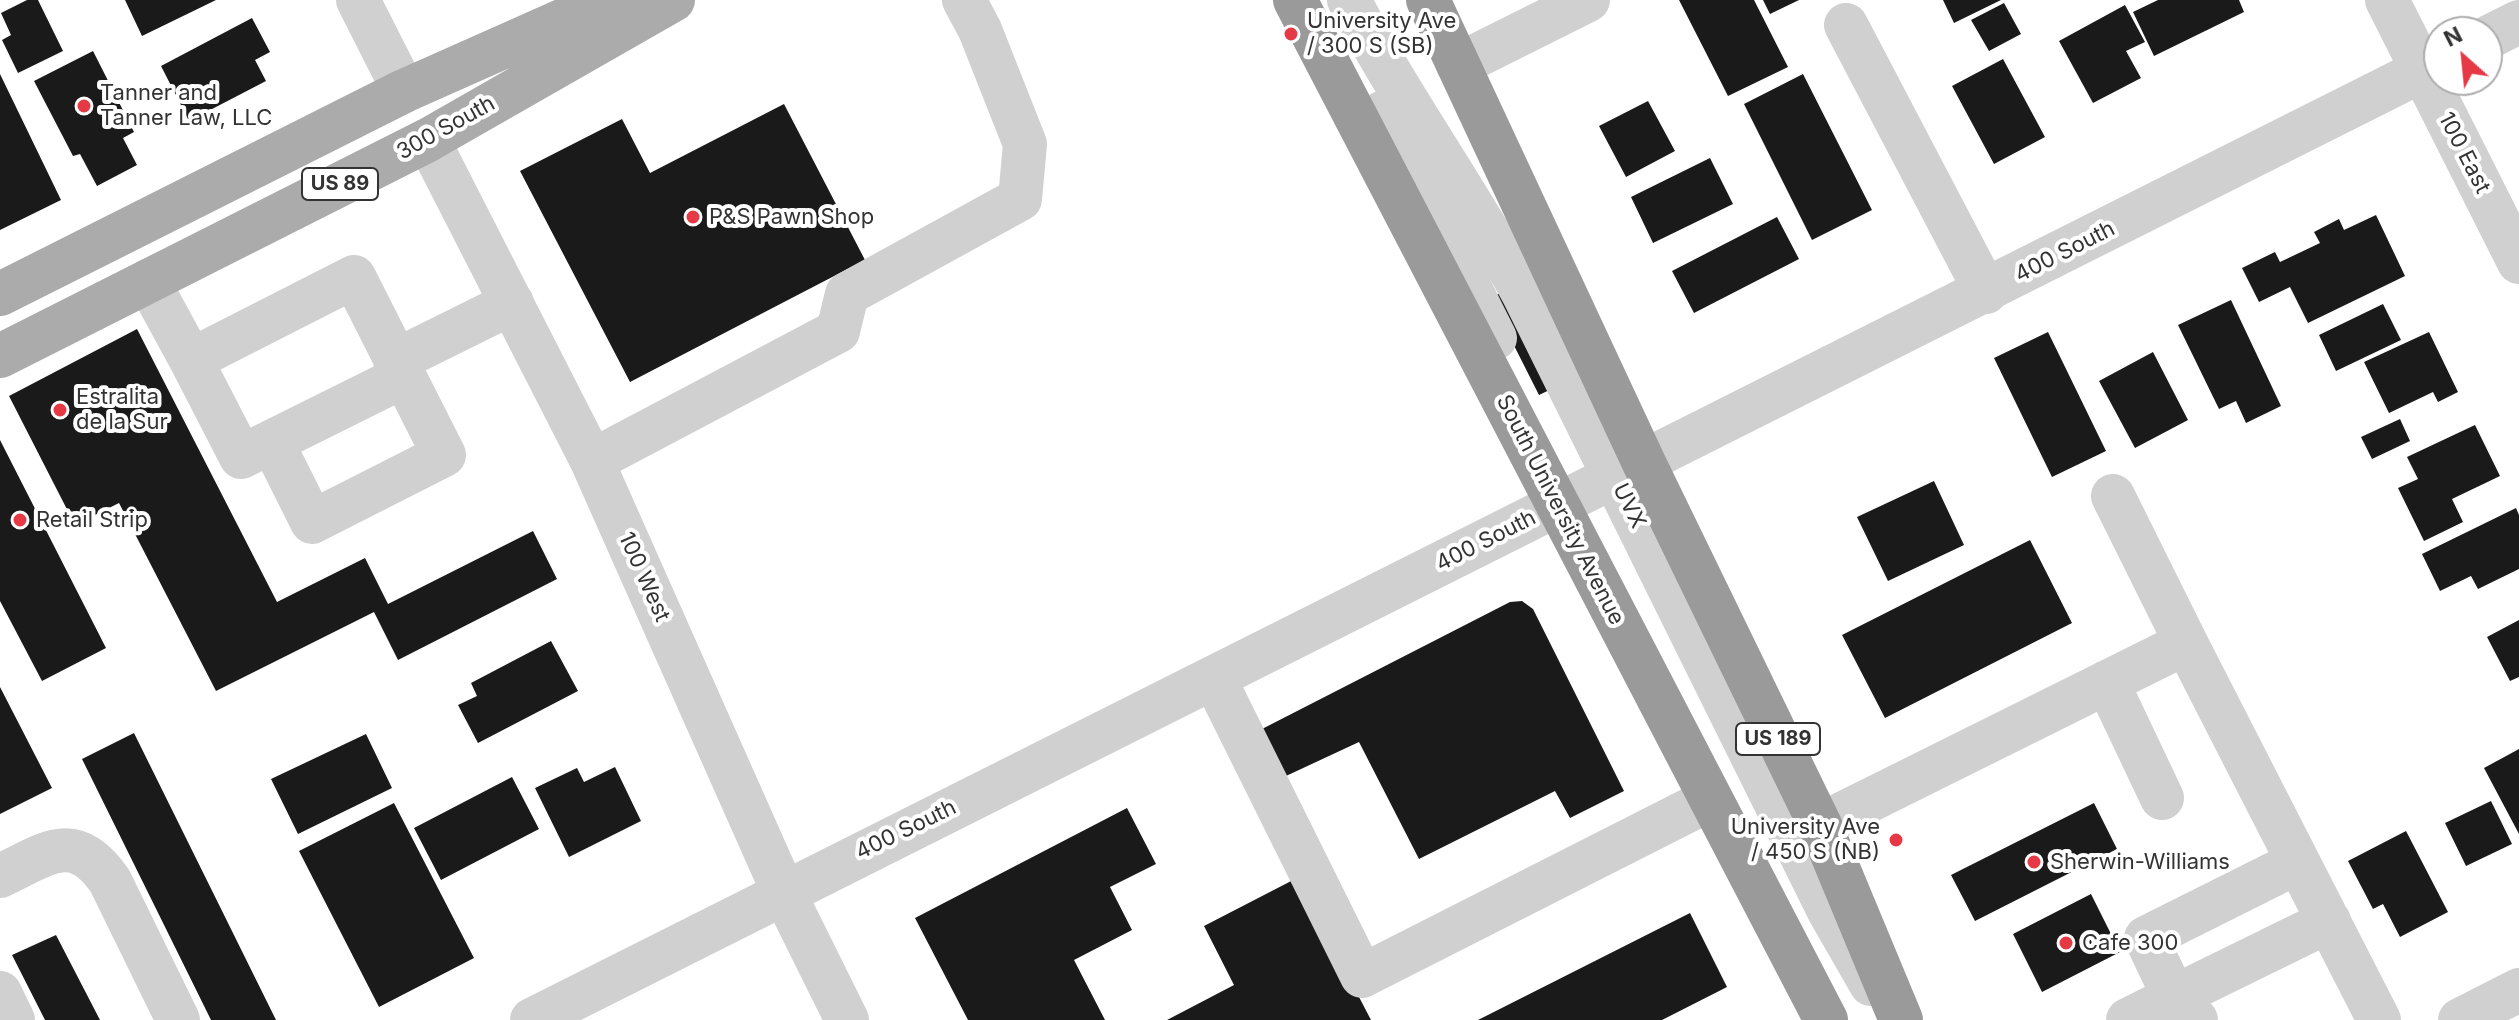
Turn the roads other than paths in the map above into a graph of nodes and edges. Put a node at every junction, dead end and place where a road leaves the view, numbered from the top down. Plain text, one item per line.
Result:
1 (358, 0) edge
2 (609, 0) edge
3 (673, 0) edge
4 (964, 0) edge
5 (1295, 0) edge
6 (1326, 0) edge
7 (1349, 0) edge
8 (1428, 0) edge
9 (1588, 0) edge
10 (2387, 0) edge
11 (1846, 25) dead end
12 (2423, 55) edge
13 (1458, 65) junction
14 (2423, 71) edge
15 (404, 91) junction
16 (2444, 96) edge
17 (428, 140) junction
18 (2519, 262) edge
19 (148, 281) junction
20 (4, 283) edge
21 (1986, 292) junction
22 (512, 303) junction
23 (0, 356) edge
24 (191, 360) junction
25 (400, 368) junction
26 (272, 442) junction
27 (592, 461) junction
28 (1629, 470) junction
29 (2113, 496) dead end
30 (1566, 501) junction
31 (2186, 643) junction
32 (1214, 678) junction
33 (2107, 682) junction
34 (2162, 798) dead end
35 (1709, 800) junction
36 (1820, 825) junction
37 (2298, 862) junction
38 (0, 876) edge
39 (783, 891) junction
40 (2329, 921) junction
41 (2519, 990) edge
42 (0, 993) edge
43 (2185, 1009) edge
44 (13, 1020) edge
45 (178, 1020) edge
46 (532, 1020) edge
47 (847, 1020) edge
48 (1826, 1020) edge
49 (1840, 1020) edge
50 (1893, 1020) edge
51 (1901, 1020) edge
52 (2128, 1020) edge
53 (2379, 1020) edge
54 (2460, 1020) edge

1 - 15 street
2 - 15 main road, 300 South / US 89
3 - 17 main road, 300 South / US 89
4 - 27 street
5 - 30 highway, South University Avenue
6 - 30 street, UVX
7 - 28 street, UVX
8 - 13 highway, US 189
9 - 13 street
10 - 12 street, 100 East
11 - 21 street
13 - 28 highway, US 189
14 - 21 street, 400 South
15 - 20 main road, 300 South / US 89
16 - 18 street, 100 East
17 - 19 main road, 300 South / US 89
17 - 22 street, 100 West
19 - 23 main road, 300 South / US 89
19 - 24 street
21 - 28 street, 400 South
22 - 25 street
22 - 27 street, 100 West
24 - 25 street
24 - 26 street
25 - 26 street
25 - 26 street
27 - 39 street, 100 West
28 - 30 street, 400 South
28 - 36 highway, US 189
28 - 50 street, UVX
29 - 31 street
30 - 32 street, 400 South
30 - 35 highway, South University Avenue
30 - 49 street, UVX
31 - 33 street
31 - 37 street
32 - 35 street
32 - 39 street, 400 South
33 - 34 street
33 - 36 street
35 - 48 highway, South University Avenue
36 - 51 highway, US 189
37 - 40 street
37 - 43 street
38 - 45 street
39 - 46 street, 400 South
39 - 47 street, 100 West
40 - 43 street
40 - 53 street
41 - 54 street
42 - 44 street
43 - 52 street

